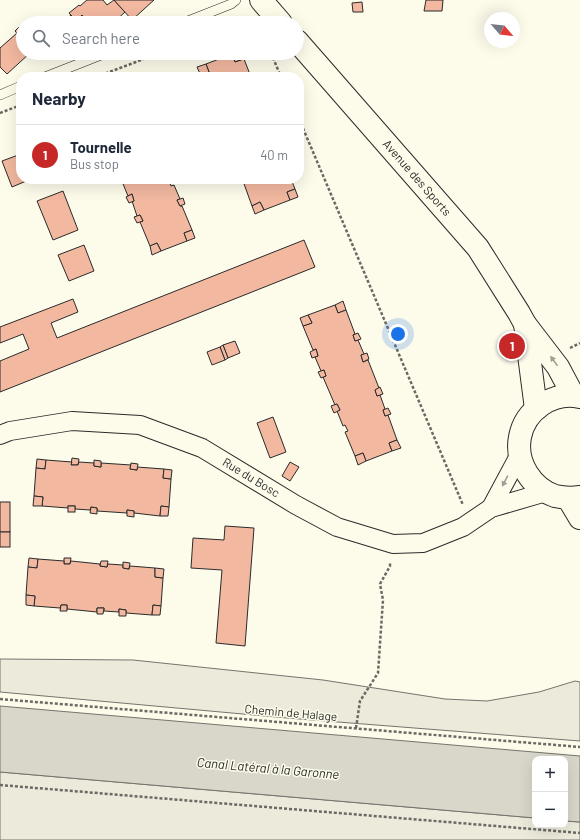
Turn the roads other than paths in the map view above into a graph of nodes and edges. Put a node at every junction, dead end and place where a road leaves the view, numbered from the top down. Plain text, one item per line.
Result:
1 (236, 0) edge
2 (261, 0) edge
3 (201, 16) edge
4 (275, 16) edge
5 (304, 49) edge
6 (88, 60) edge
7 (58, 72) edge
8 (16, 88) edge
9 (0, 95) edge
10 (525, 324) junction
11 (577, 396) edge
12 (536, 409) junction
13 (0, 435) edge
14 (520, 454) junction
15 (546, 492) junction
16 (574, 498) edge
17 (491, 508) junction
18 (580, 518) edge

1 - 3 lane
2 - 4 main road
5 - 10 main road, Avenue des Sports
6 - 7 lane
8 - 9 lane
11 -> 10 main road, Avenue des Sports
10 - 12 main road, Avenue des Sports
11 - 12 main road
12 - 14 main road
13 - 17 street, Rue du Bosc
14 - 15 main road
14 -> 17 street, Rue du Bosc
15 - 16 main road
15 - 17 street, Rue du Bosc
16 - 18 main road

